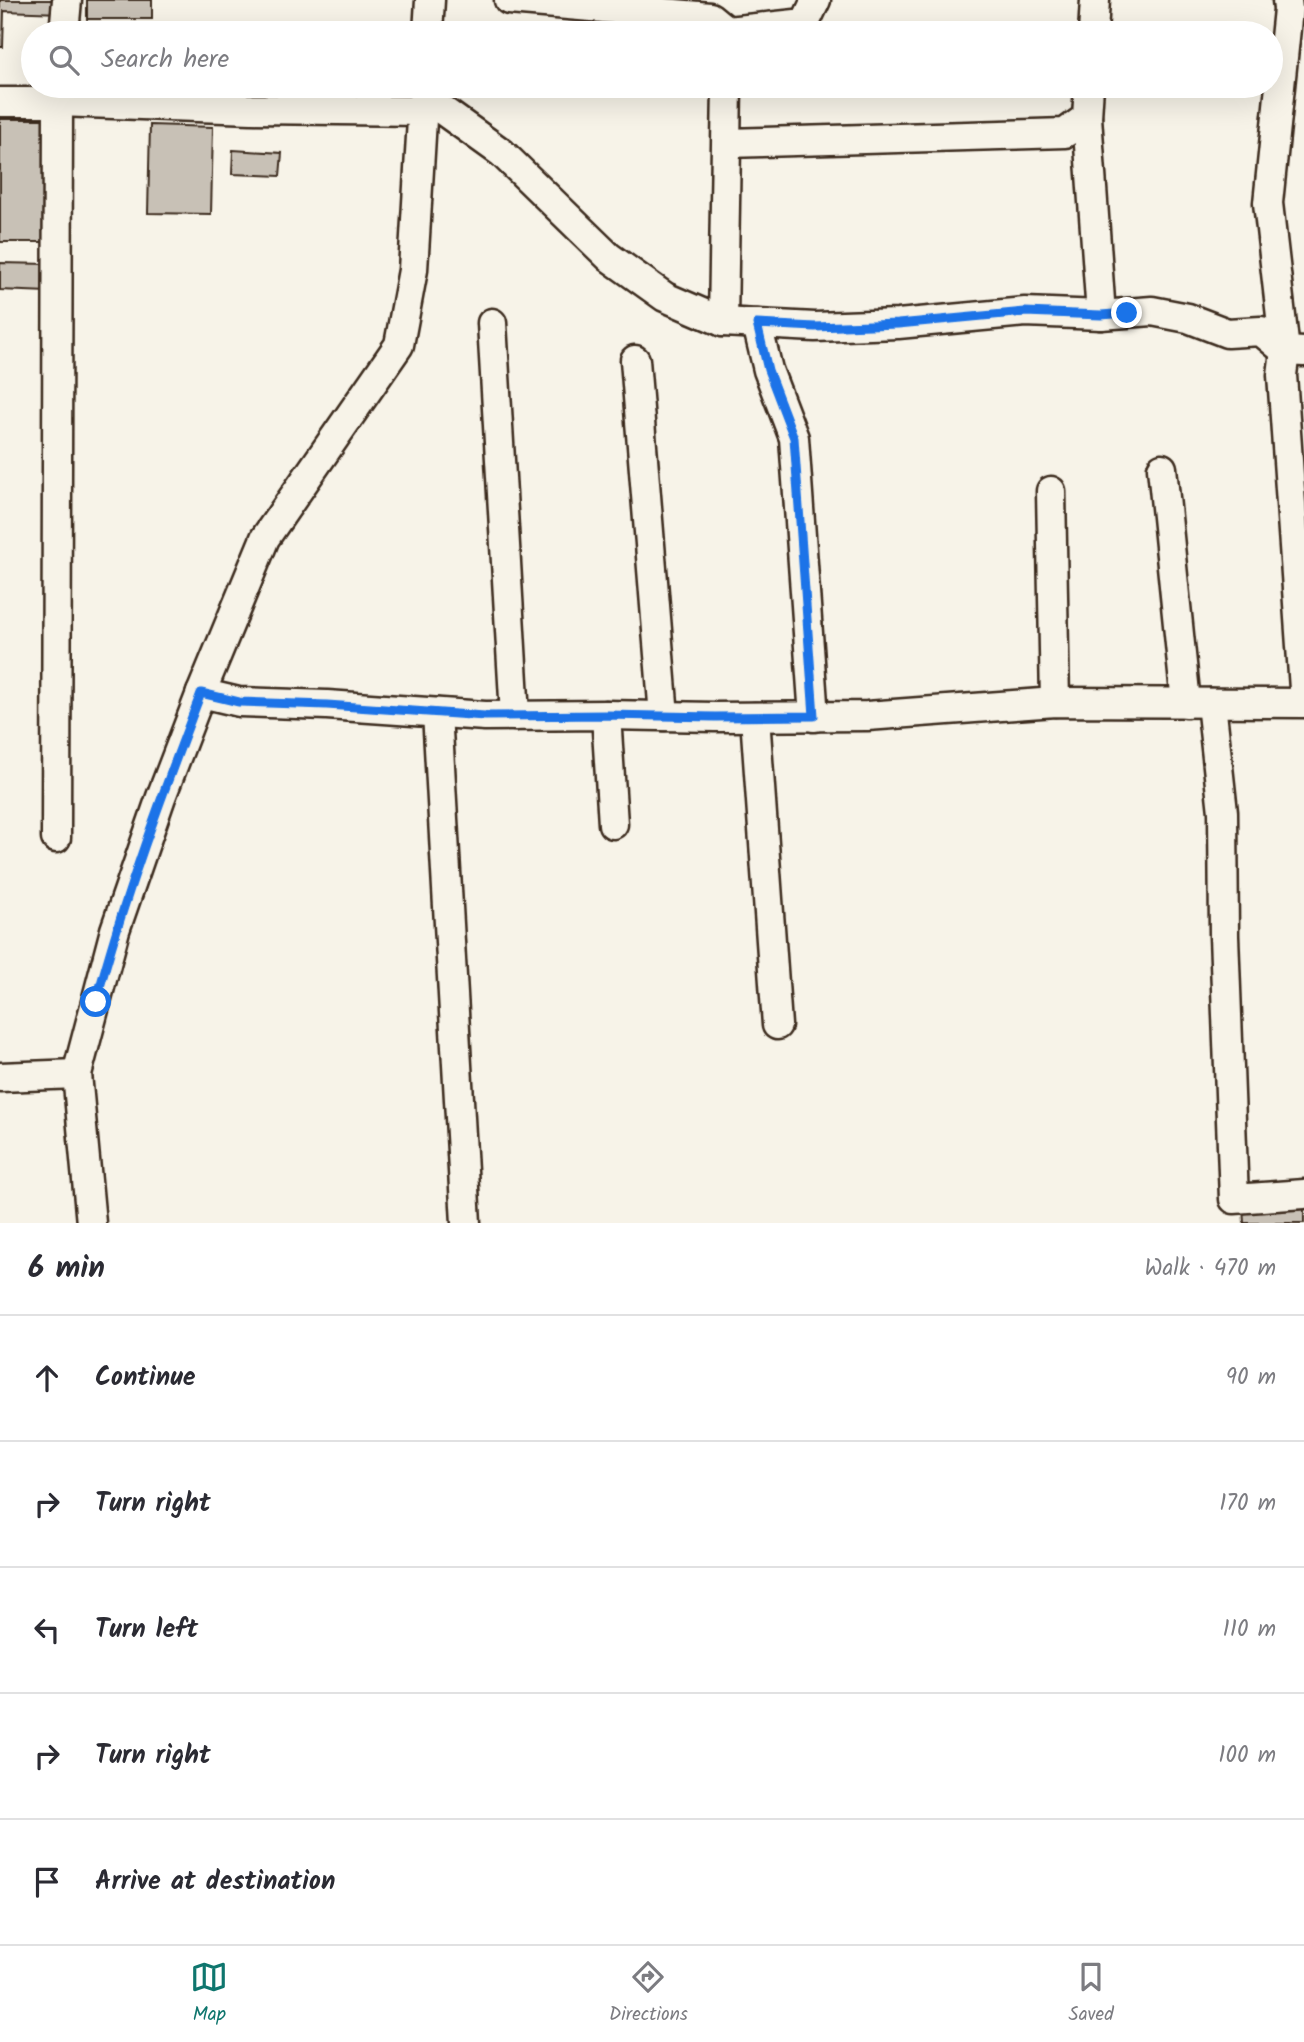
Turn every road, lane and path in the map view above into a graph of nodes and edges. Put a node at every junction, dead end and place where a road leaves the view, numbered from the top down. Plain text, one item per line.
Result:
1 (67, 0) edge
2 (430, 0) edge
3 (509, 0) edge
4 (816, 0) edge
5 (1095, 0) edge
6 (1287, 0) edge
7 (65, 21) edge
8 (429, 21) edge
9 (715, 21) edge
10 (806, 21) edge
11 (1094, 21) edge
12 (1283, 58) edge
13 (29, 98) edge
14 (58, 98) edge
15 (110, 98) edge
16 (424, 98) edge
17 (727, 98) edge
18 (1088, 98) edge
19 (1279, 98) edge
20 (0, 102) edge
21 (1087, 117) junction
22 (727, 143) junction
23 (1101, 315) junction
24 (723, 322) junction
25 (492, 324) dead end
26 (757, 324) junction
27 (1295, 351) edge
28 (635, 360) dead end
29 (1162, 468) dead end
30 (1051, 491) dead end
31 (1304, 689) edge
32 (201, 693) junction
33 (1055, 702) junction
34 (1199, 703) junction
35 (1304, 703) edge
36 (437, 713) junction
37 (606, 715) junction
38 (515, 716) junction
39 (664, 716) junction
40 (814, 716) junction
41 (755, 717) junction
42 (613, 824) dead end
43 (56, 838) dead end
44 (777, 1025) dead end
45 (77, 1074) junction
46 (0, 1077) edge
47 (1304, 1194) edge
48 (91, 1223) edge
49 (466, 1223) edge

1 - 7 street
2 - 8 street
3 - 9 street
4 - 10 street
5 - 11 street
6 - 12 street
13 - 20 street
14 - 43 street
15 - 16 street
16 - 24 street
16 - 32 street
17 - 22 street
18 - 21 street
19 - 27 street
21 - 22 street
21 - 23 street
22 - 24 street
23 - 26 street
23 - 27 street
24 - 26 street
25 - 38 street
26 - 40 street
27 - 31 street
28 - 39 street
29 - 34 street
30 - 33 street
32 - 36 street
32 - 45 street
33 - 34 street
33 - 40 street
34 - 35 street
34 - 47 street
36 - 38 street
36 - 49 street
37 - 38 street
37 - 39 street
37 - 42 street
39 - 41 street
40 - 41 street
41 - 44 street
45 - 46 street
45 - 48 street

